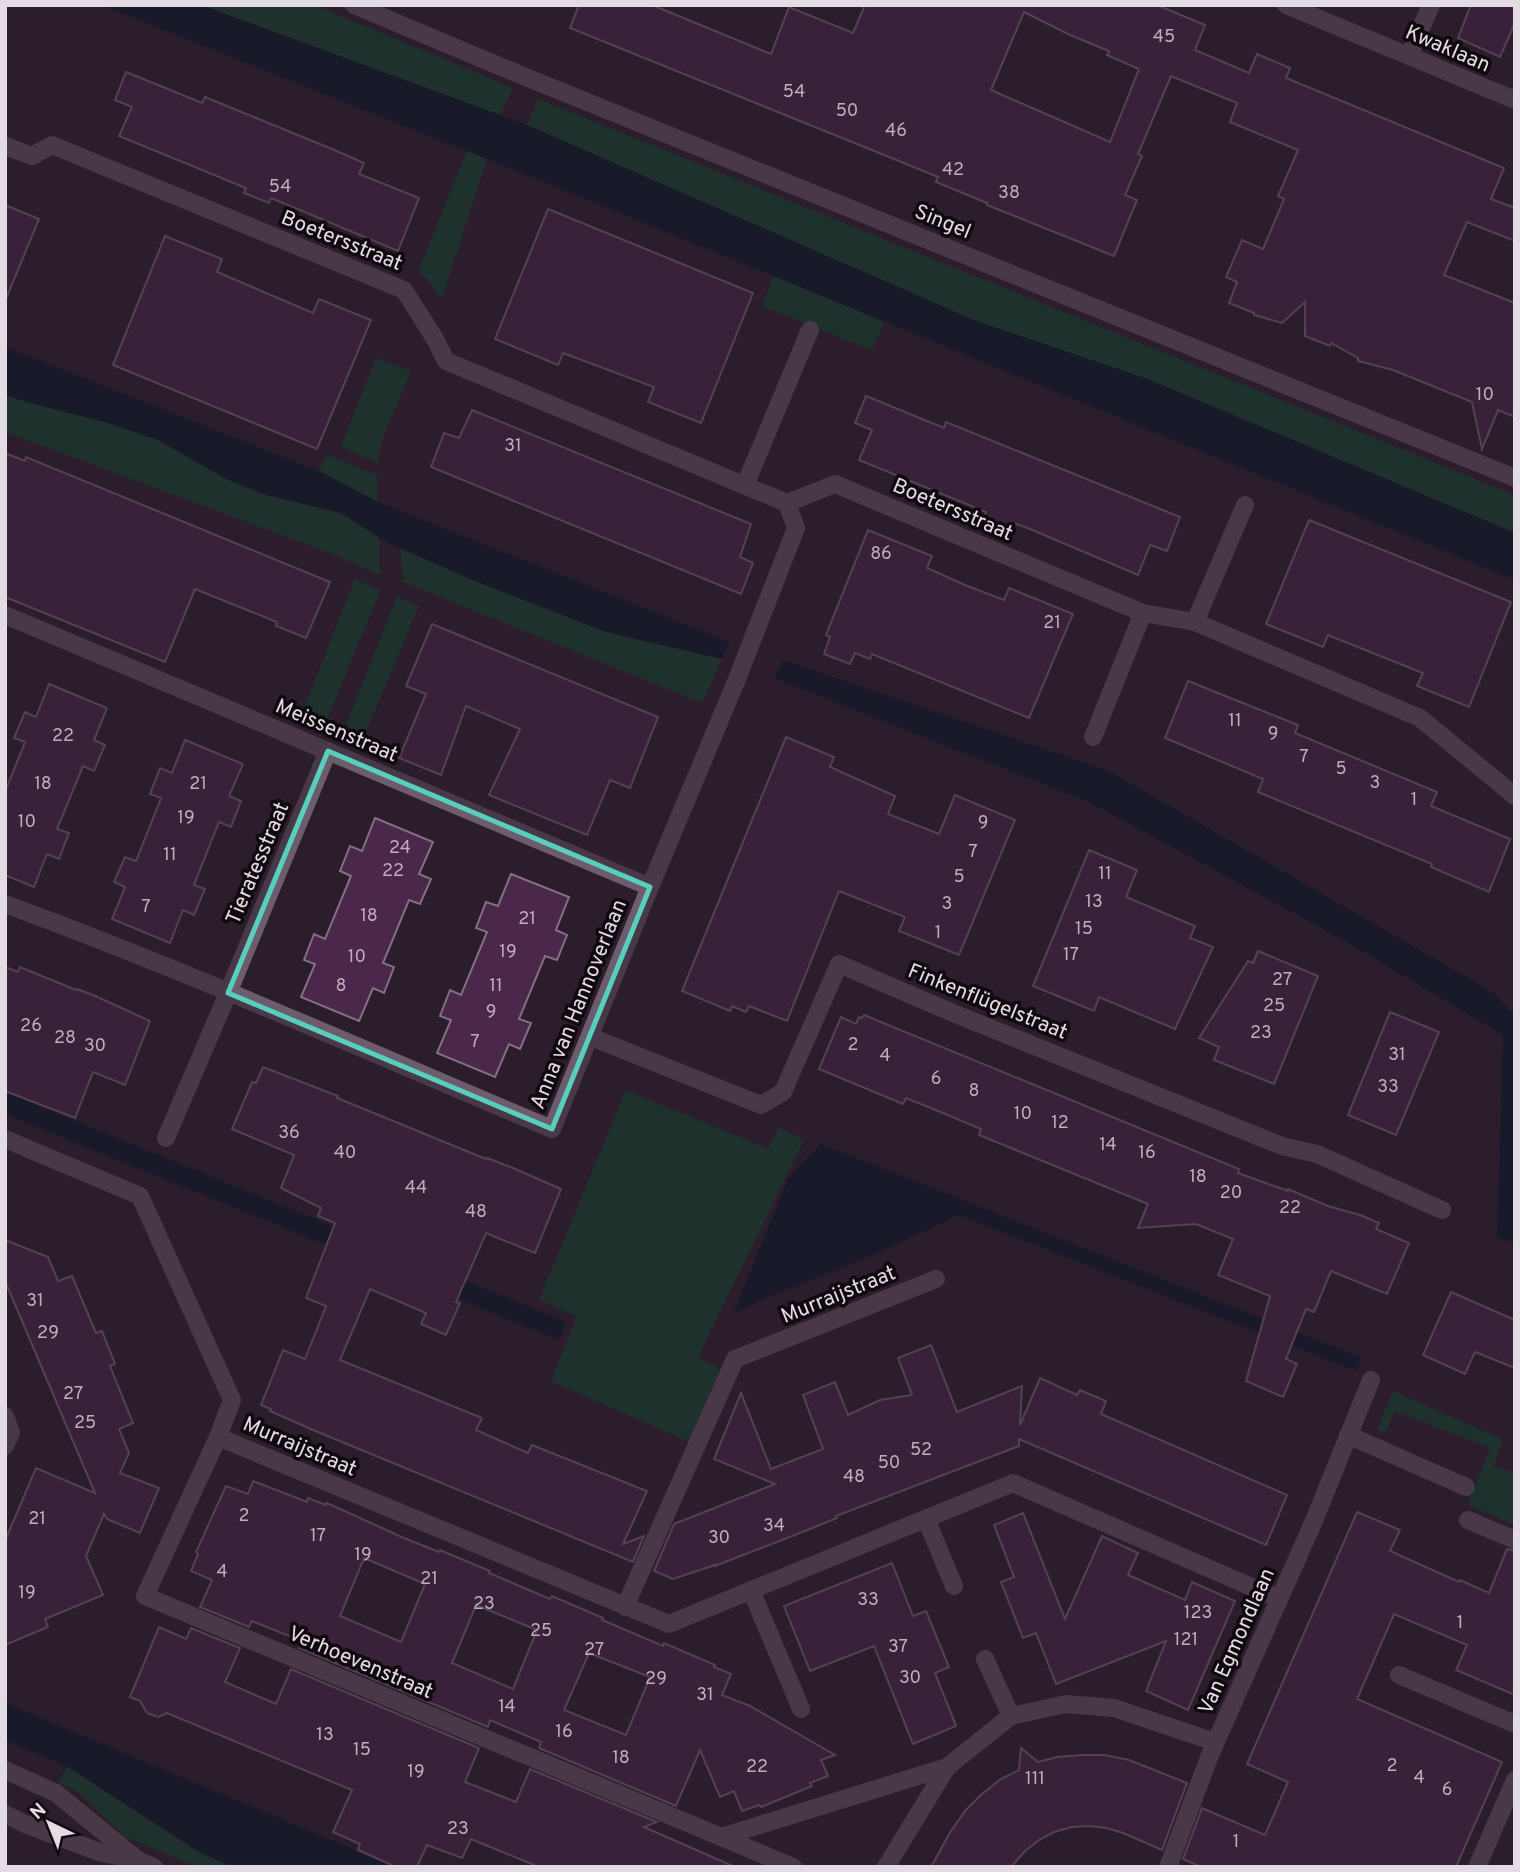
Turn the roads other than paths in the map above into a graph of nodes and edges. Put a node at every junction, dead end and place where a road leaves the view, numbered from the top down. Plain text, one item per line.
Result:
1 (354, 5) edge
2 (1286, 5) edge
3 (1431, 5) edge
4 (1409, 56) junction
5 (1515, 100) edge
6 (5, 146) edge
7 (810, 330) dead end
8 (1515, 478) edge
9 (745, 485) junction
10 (787, 503) junction
11 (1245, 505) dead end
12 (1143, 613) junction
13 (5, 615) edge
14 (1195, 622) junction
15 (1093, 737) dead end
16 (328, 751) junction
17 (1515, 796) edge
18 (650, 887) junction
19 (5, 904) edge
20 (228, 993) junction
21 (591, 1037) junction
22 (166, 1138) dead end
23 (5, 1139) edge
24 (1441, 1210) dead end
25 (936, 1279) dead end
26 (1371, 1380) dead end
27 (5, 1416) edge
28 (1348, 1435) junction
29 (218, 1437) junction
30 (5, 1446) edge
31 (1466, 1487) dead end
32 (926, 1519) junction
33 (1468, 1520) dead end
34 (1515, 1540) edge
35 (954, 1586) dead end
36 (751, 1590) junction
37 (1279, 1600) junction
38 (625, 1607) junction
39 (985, 1659) dead end
40 (1399, 1675) dead end
41 (801, 1709) dead end
42 (1011, 1716) junction
43 (1515, 1724) edge
44 (1215, 1742) junction
45 (947, 1766) junction
46 (5, 1770) edge
47 (1515, 1780) edge
48 (5, 1814) edge
49 (722, 1837) junction
50 (146, 1864) edge
51 (793, 1867) edge
52 (886, 1867) edge
53 (1168, 1867) edge
54 (1477, 1867) edge

1 - 8 street, Singel
2 - 4 street, Kwaklaan
3 - 4 street
4 - 5 street, Kwaklaan
6 - 9 street, Boetersstraat
7 - 9 street
9 - 10 street, Boetersstraat
10 - 12 street, Boetersstraat
10 - 18 street, Anna van Hannoverlaan
11 - 14 street
12 - 14 street, Boetersstraat
12 - 15 street
13 - 16 street, Meissenstraat
14 - 17 street, Boetersstraat
16 - 18 street, Meissenstraat
16 - 20 street, Tieratesstraat
18 - 21 street, Anna van Hannoverlaan
19 - 20 street, Anna van Hannoverlaan
20 - 21 street, Anna van Hannoverlaan
20 - 22 street, Tieratesstraat
21 - 24 street, Finkenflügelstraat
23 - 29 street, Murraijstraat
25 - 38 street, Murraijstraat
26 - 28 street, Van Egmondlaan
27 - 30 street
28 - 31 street
28 - 37 street, Van Egmondlaan
29 - 38 street, Murraijstraat
29 - 49 street, Verhoevenstraat
32 - 35 street
32 - 36 street, Murraijstraat
32 - 37 street, Murraijstraat
33 - 34 street
36 - 38 street, Murraijstraat
36 - 41 street
37 - 44 street, Van Egmondlaan
39 - 42 street
40 - 43 street
42 - 44 street
42 - 45 street
44 - 53 street, Van Egmondlaan
45 - 49 street
45 - 52 street
46 - 50 street
47 - 54 street
48 - 50 street
49 - 51 street, Verhoevenstraat

